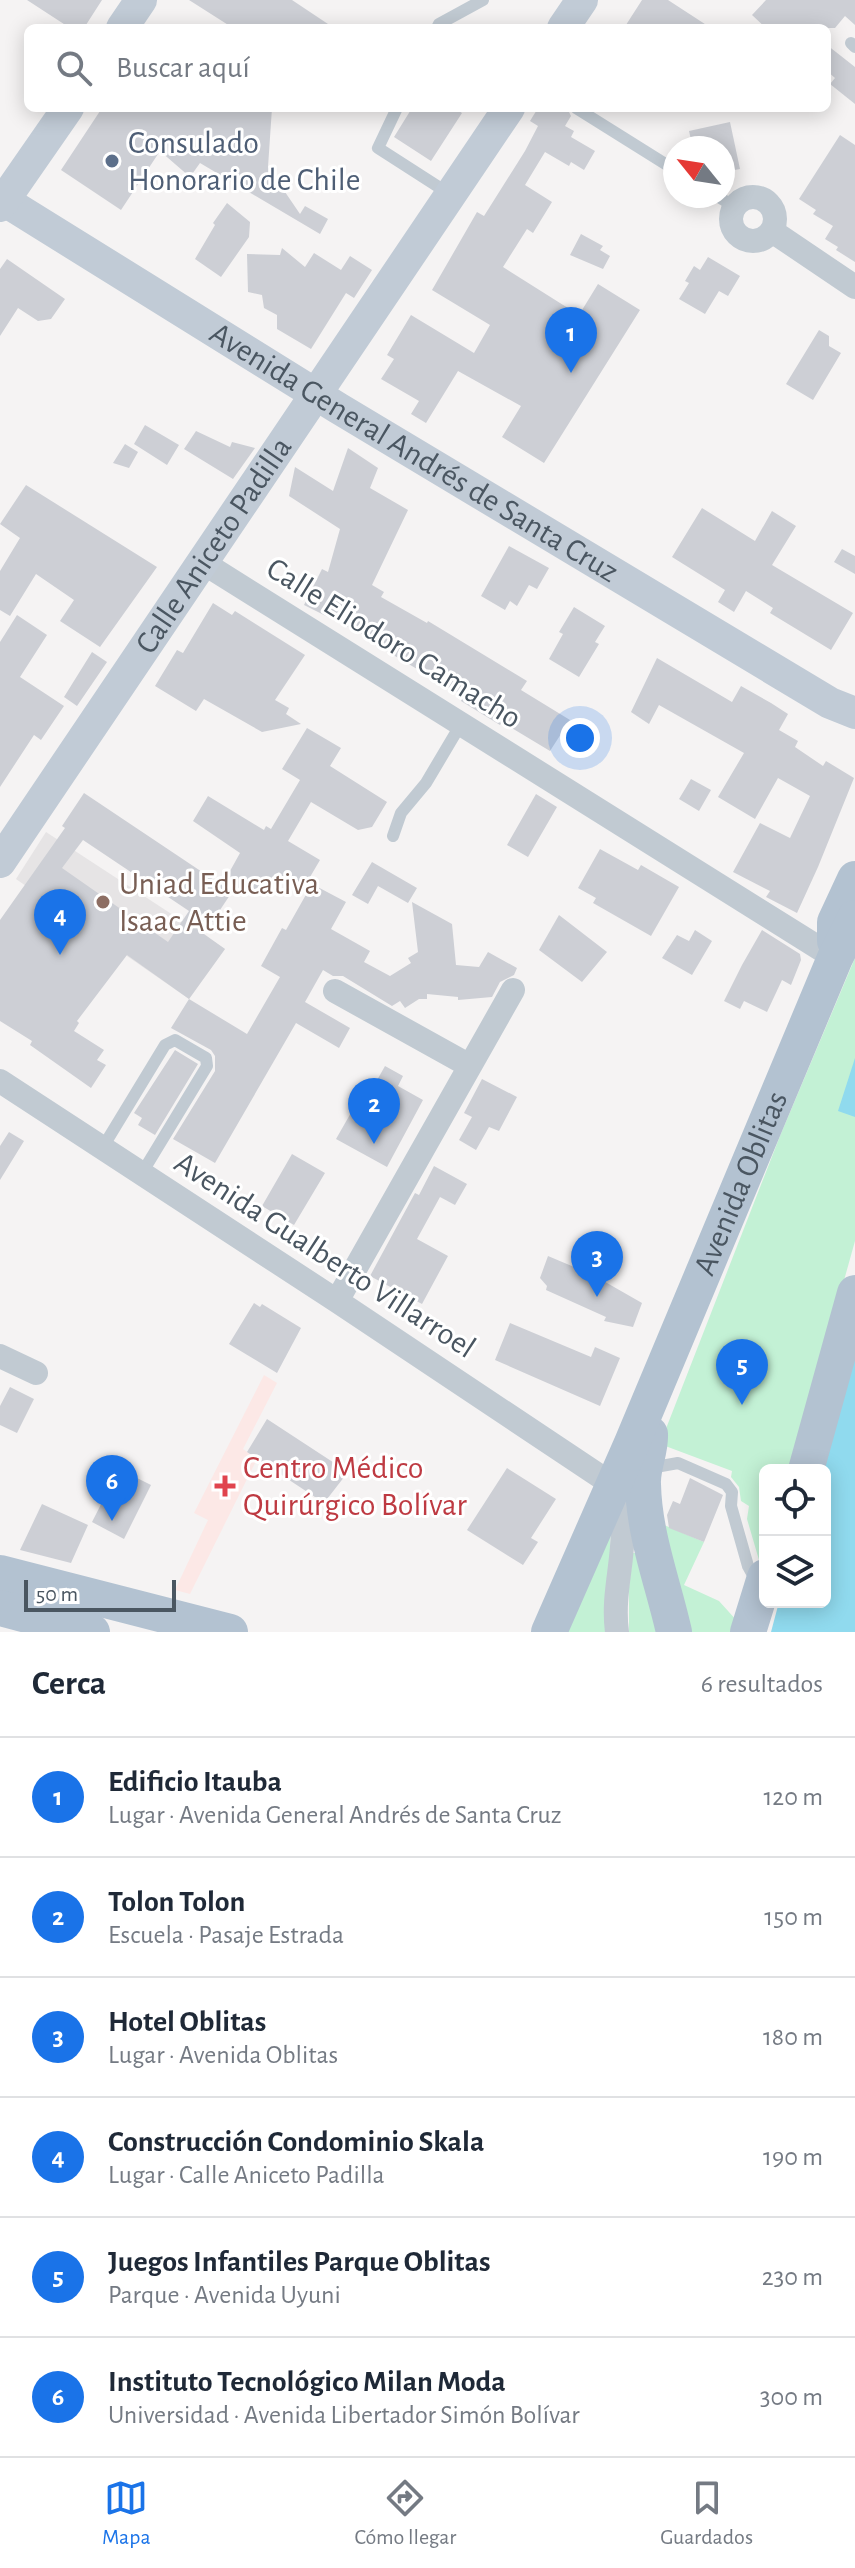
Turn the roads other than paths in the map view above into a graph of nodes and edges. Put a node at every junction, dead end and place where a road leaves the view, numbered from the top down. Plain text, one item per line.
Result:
1 (141, 0) edge
2 (483, 0) edge
3 (582, 0) edge
4 (125, 24) edge
5 (439, 24) edge
6 (566, 24) edge
7 (65, 112) edge
8 (395, 112) edge
9 (506, 112) edge
10 (582, 112) edge
11 (663, 162) edge
12 (450, 195) junction
13 (1, 201) edge
14 (728, 208) edge
15 (855, 287) edge
16 (316, 395) junction
17 (202, 562) junction
18 (842, 708) edge
19 (461, 724) junction
20 (855, 729) edge
21 (393, 836) dead end
22 (0, 862) edge
23 (855, 879) edge
24 (855, 918) edge
25 (845, 950) edge
26 (513, 990) dead end
27 (335, 991) dead end
28 (470, 1066) junction
29 (0, 1081) edge
30 (103, 1147) junction
31 (142, 1173) junction
32 (855, 1293) edge
33 (337, 1301) junction
34 (0, 1356) edge
35 (36, 1373) dead end
36 (808, 1464) edge
37 (633, 1471) junction
38 (0, 1573) edge
39 (759, 1577) edge
40 (759, 1595) edge
41 (0, 1608) edge
42 (92, 1632) edge
43 (230, 1632) edge
44 (549, 1632) edge
45 (617, 1632) edge
46 (674, 1632) edge
47 (748, 1632) edge

1 - 4 main road
2 - 5 lane
3 - 6 main road
7 - 13 main road
8 - 12 lane
9 - 12 main road, Calle Aniceto Padilla
10 - 11 lane
12 - 16 main road, Calle Aniceto Padilla
13 - 16 main road, Avenida General Andrés de Santa Cruz
14 - 15 street
16 - 17 main road, Calle Aniceto Padilla
16 - 18 main road, Avenida General Andrés de Santa Cruz
17 - 19 street, Calle Eliodoro Camacho
17 - 22 main road, Calle Aniceto Padilla
18 - 20 main road, Avenida General Andrés de Santa Cruz
19 - 21 lane
19 - 25 street, Calle Eliodoro Camacho
23 - 25 main road, Avenida Oblitas
24 - 25 main road
25 - 37 main road, Avenida Oblitas
26 - 28 street
27 - 28 street
28 - 33 street
29 - 30 street, Avenida Gualberto Villarroel
30 - 31 street, Avenida Gualberto Villarroel
30 - 31 lane
31 - 33 street, Avenida Gualberto Villarroel
32 - 36 main road
33 - 37 street, Avenida Gualberto Villarroel
34 - 35 street
37 - 39 lane
37 - 44 main road
37 - 45 street
37 - 46 main road
38 - 43 main road
40 - 47 main road
41 - 42 main road

